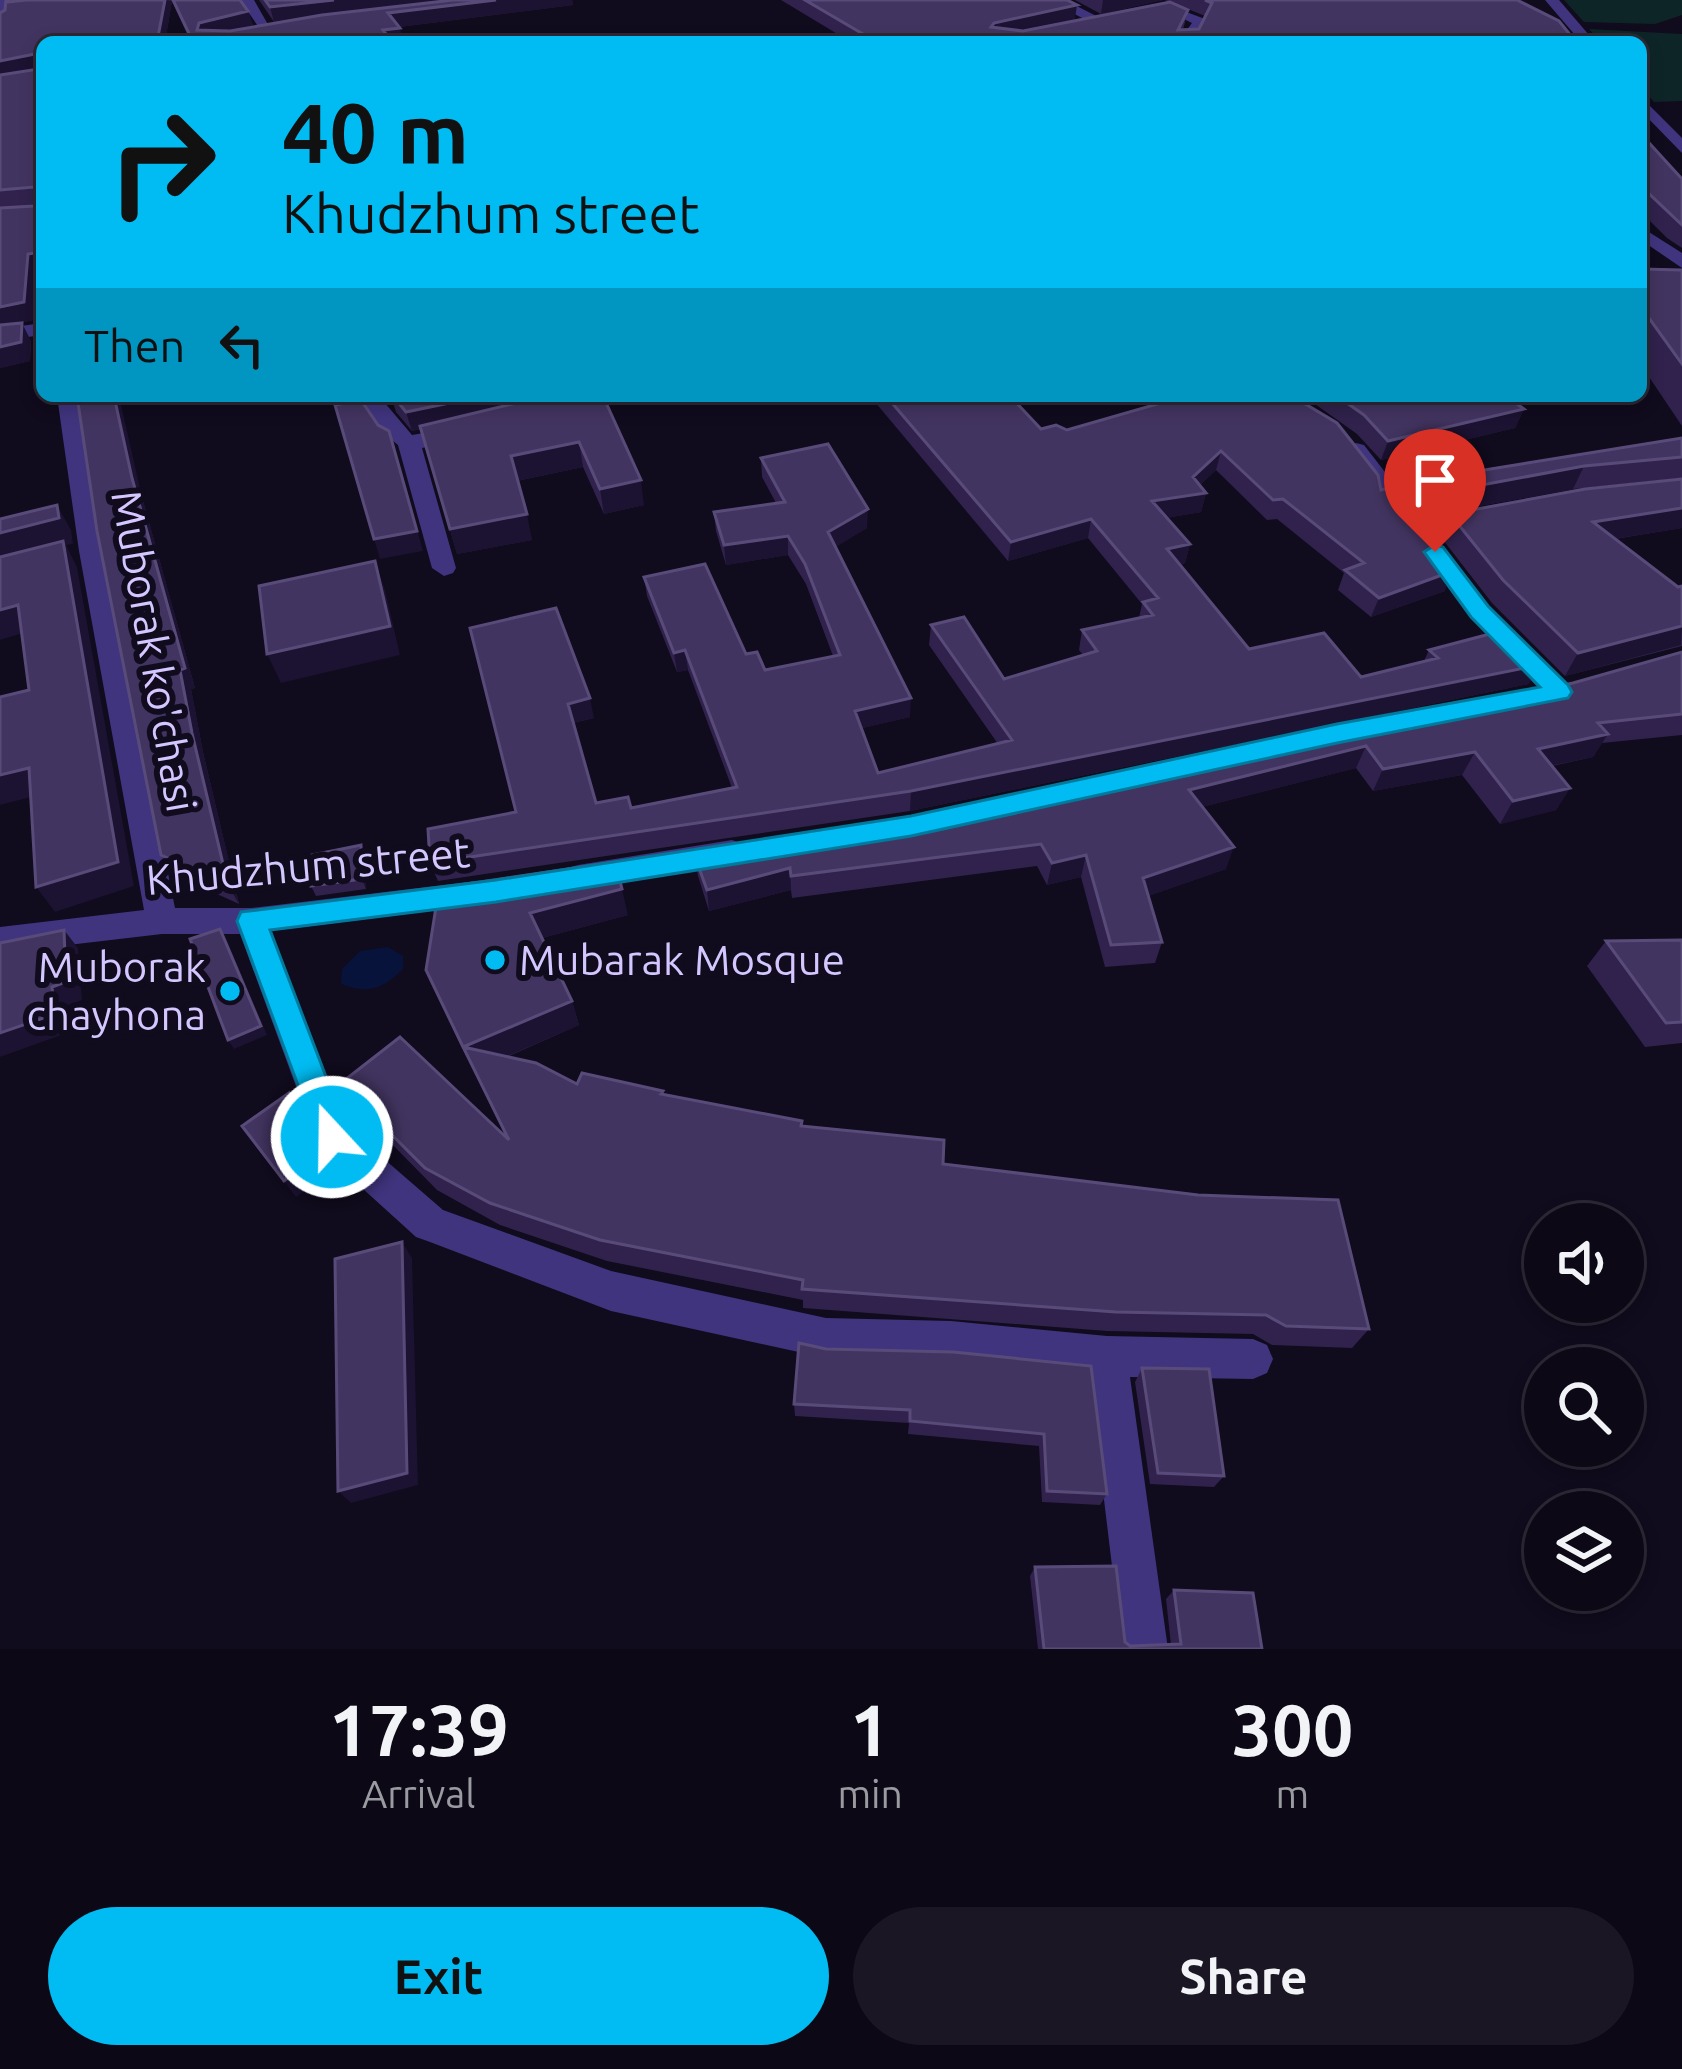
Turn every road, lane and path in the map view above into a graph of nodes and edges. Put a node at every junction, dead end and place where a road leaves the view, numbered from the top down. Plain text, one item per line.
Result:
1 (2, 0) edge
2 (247, 0) edge
3 (1054, 0) edge
4 (1193, 0) edge
5 (1552, 0) edge
6 (1099, 21) edge
7 (0, 24) edge
8 (287, 28) edge
9 (268, 32) junction
10 (251, 35) edge
11 (1189, 36) edge
12 (1583, 36) edge
13 (1647, 109) edge
14 (1682, 148) edge
15 (1647, 236) edge
16 (1682, 262) edge
17 (1659, 275) edge
18 (36, 330) edge
19 (0, 335) edge
20 (68, 402) edge
21 (372, 402) edge
22 (487, 428) edge
23 (1342, 434) edge
24 (409, 443) junction
25 (1447, 522) edge
26 (1417, 530) junction
27 (444, 568) dead end
28 (1598, 681) edge
29 (1559, 692) junction
30 (1521, 699) edge
31 (767, 847) edge
32 (542, 884) edge
33 (496, 891) edge
34 (162, 921) junction
35 (251, 921) junction
36 (0, 940) edge
37 (1107, 1356) junction
38 (1253, 1359) dead end
39 (1145, 1649) edge

1 - 7 street
2 - 9 street
3 - 6 street
4 - 11 street
5 - 12 street
8 - 9 street
9 - 10 street
13 - 14 street
15 - 16 street
16 - 17 street
18 - 19 street
20 - 34 street, Muborak ko'chasi
21 - 24 street
22 - 24 street
23 - 26 street
24 - 27 street
25 - 26 street
26 - 29 street
28 - 29 street
29 - 30 street
31 - 32 street
33 - 35 street, Khudzhum street
34 - 35 street, Khudzhum street
34 - 36 street, Khudzhum street
35 - 37 street
37 - 38 street
37 - 39 street

